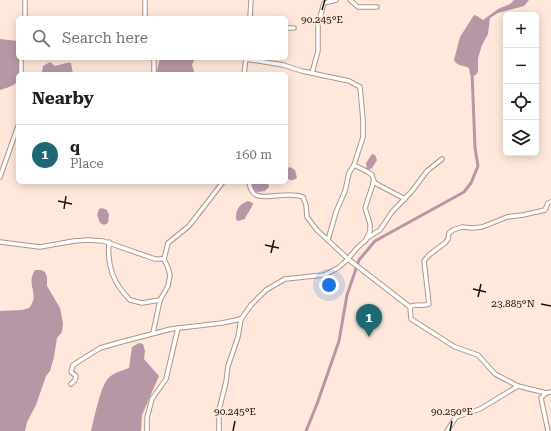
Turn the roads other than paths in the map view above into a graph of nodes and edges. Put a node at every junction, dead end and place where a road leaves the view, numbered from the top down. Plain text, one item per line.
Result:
1 (25, 0) edge
2 (145, 0) edge
3 (252, 0) edge
4 (336, 0) edge
5 (350, 0) edge
6 (324, 2) edge
7 (377, 7) dead end
8 (25, 16) edge
9 (145, 16) edge
10 (250, 16) edge
11 (288, 28) edge
12 (294, 28) dead end
13 (21, 60) edge
14 (154, 60) edge
15 (246, 60) edge
16 (252, 60) edge
17 (21, 72) edge
18 (154, 72) edge
19 (244, 72) edge
20 (312, 73) junction
21 (16, 132) edge
22 (442, 159) dead end
23 (354, 165) junction
24 (0, 177) edge
25 (373, 182) junction
26 (221, 184) edge
27 (249, 184) edge
28 (405, 199) junction
29 (551, 202) edge
30 (367, 238) junction
31 (328, 240) junction
32 (0, 242) edge
33 (109, 242) junction
34 (164, 259) junction
35 (348, 259) junction
36 (160, 300) junction
37 (410, 307) junction
38 (241, 319) junction
39 (178, 328) junction
40 (153, 333) junction
41 (71, 384) dead end
42 (518, 386) junction
43 (551, 392) edge
44 (546, 393) junction
45 (147, 431) edge
46 (219, 431) edge
47 (448, 431) edge
48 (548, 431) edge

1 - 8 street
2 - 9 street
3 - 10 street
4 - 6 street
5 - 7 street
6 - 20 street
11 - 12 street
13 - 17 street
14 - 18 street
15 - 19 street
16 - 20 street
20 - 23 street
21 - 24 street
22 - 28 street
23 - 25 street
23 - 31 street
25 - 28 street
25 - 30 street
26 - 34 street
27 - 31 street
28 - 30 street
29 - 37 street
30 - 35 street
31 - 35 street
32 - 33 street
33 - 34 street
33 - 36 street
34 - 36 street
35 - 37 street
35 - 38 street
36 - 40 street
37 - 42 street
38 - 39 street
38 - 46 street
39 - 40 street
39 - 45 street
40 - 41 street
42 - 44 street
42 - 47 street
43 - 44 street
44 - 48 street

